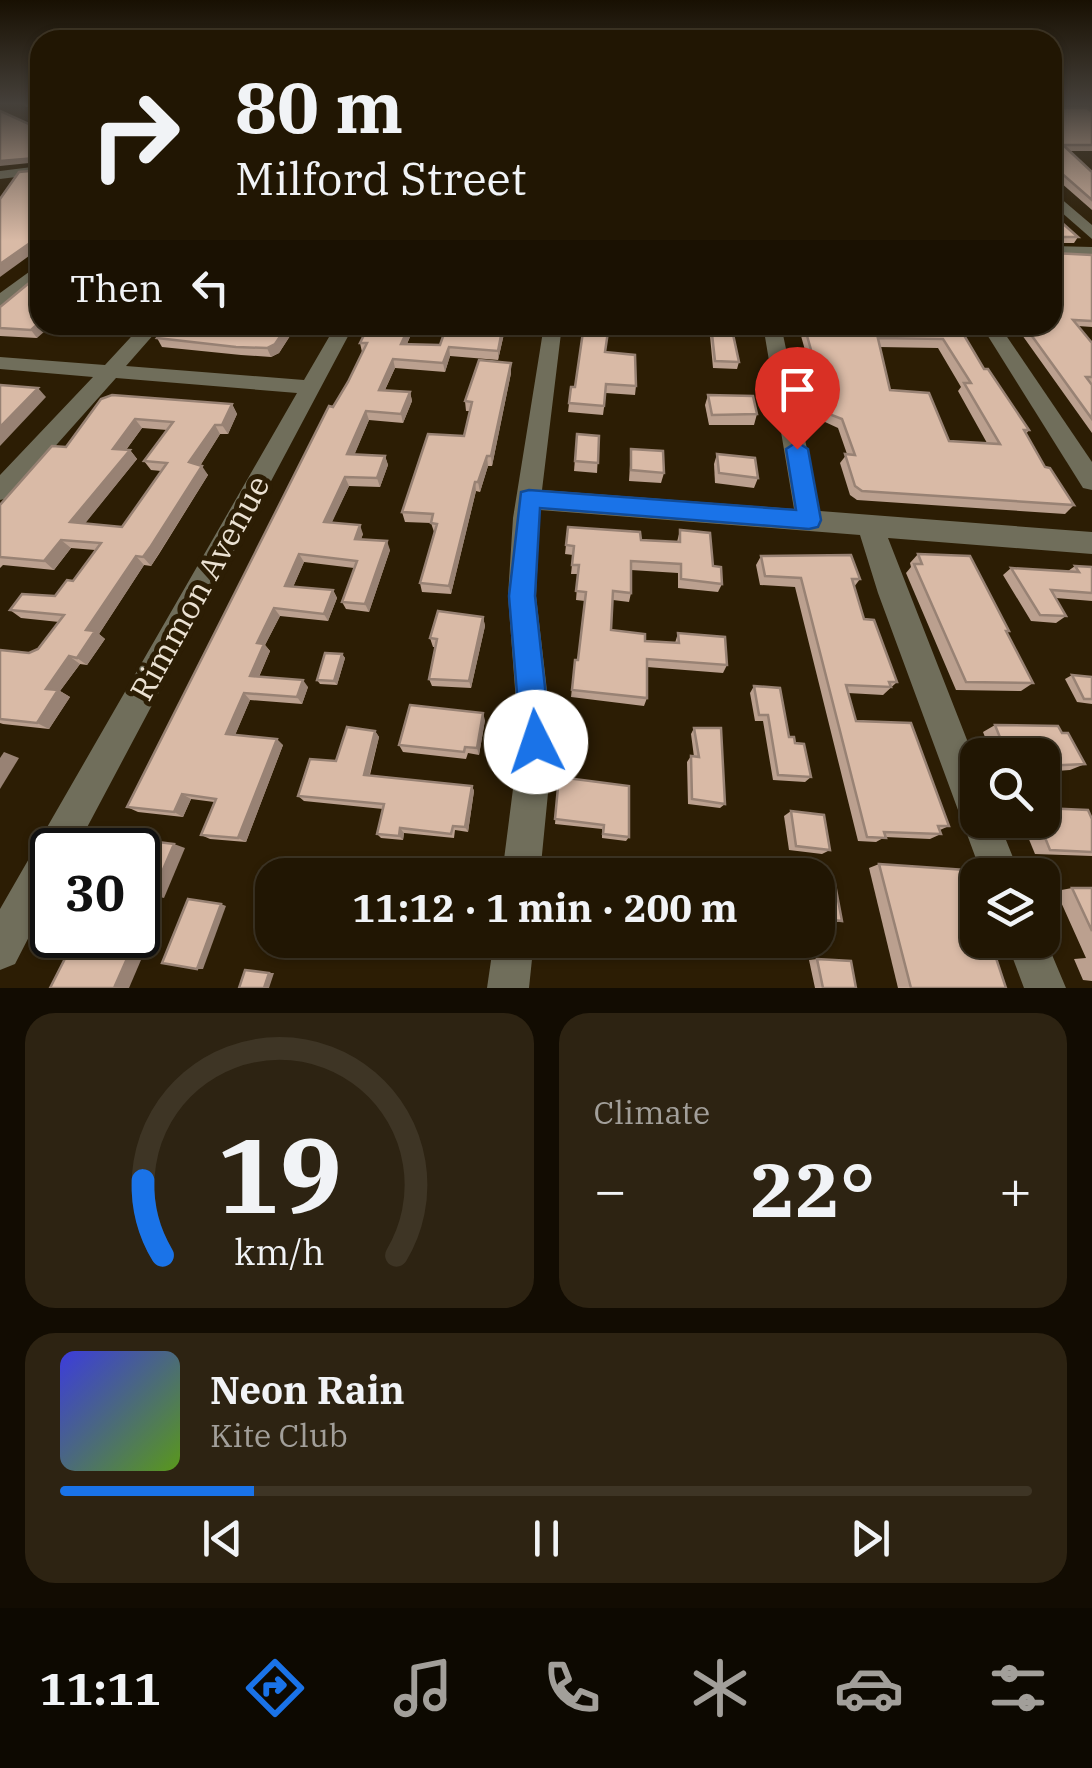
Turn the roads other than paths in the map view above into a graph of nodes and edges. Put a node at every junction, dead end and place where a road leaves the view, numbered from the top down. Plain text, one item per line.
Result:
1 (30, 172) edge
2 (2, 177) edge
3 (1062, 205) edge
4 (1092, 234) edge
5 (1062, 251) edge
6 (1092, 252) edge
7 (30, 278) edge
8 (0, 302) edge
9 (144, 335) edge
10 (339, 335) edge
11 (552, 335) edge
12 (774, 335) edge
13 (997, 335) edge
14 (0, 364) edge
15 (110, 372) junction
16 (312, 387) junction
17 (1092, 481) edge
18 (0, 490) edge
19 (529, 498) junction
20 (809, 520) junction
21 (870, 524) junction
22 (1092, 543) edge
23 (960, 768) edge
24 (67, 828) edge
25 (523, 858) edge
26 (30, 895) edge
27 (0, 949) edge
28 (512, 958) edge
29 (1033, 958) edge
30 (508, 988) edge
31 (1045, 988) edge

1 - 2 street
3 - 4 street
5 - 6 street
7 - 8 street
9 - 15 street
10 - 16 street, Rimmon Avenue
11 - 19 street
12 - 20 street
13 - 17 street
14 - 15 street
15 - 16 street
15 - 18 street
16 - 24 street, Rimmon Avenue
19 - 20 street
19 - 25 street
20 - 21 street
21 - 22 street
21 - 23 street
26 - 27 street, Rimmon Avenue
28 - 30 street
29 - 31 street

